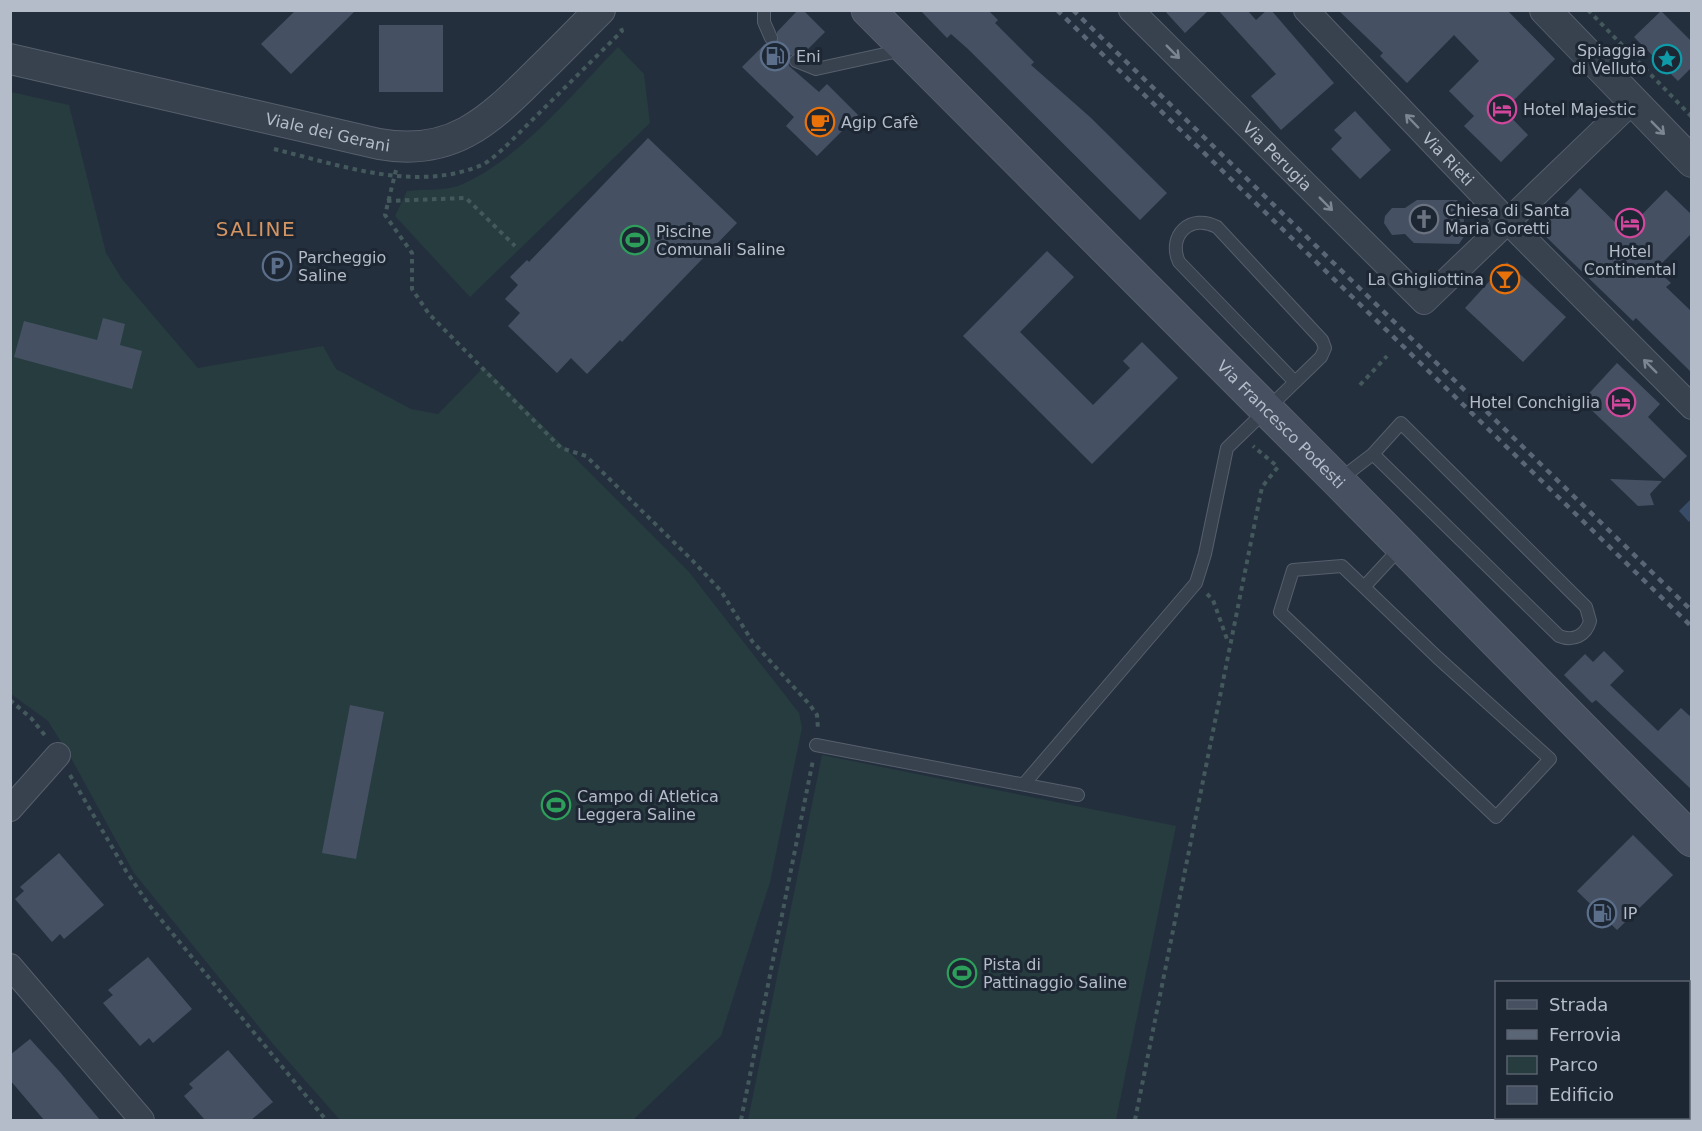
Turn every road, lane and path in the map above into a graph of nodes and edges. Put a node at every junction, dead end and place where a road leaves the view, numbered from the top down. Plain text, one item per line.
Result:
1 (600, 10) edge
2 (764, 10) edge
3 (868, 10) edge
4 (1131, 10) edge
5 (1306, 10) edge
6 (1545, 10) edge
7 (1588, 10) edge
8 (771, 38) dead end
9 (910, 49) junction
10 (10, 59) edge
11 (796, 61) dead end
12 (1632, 102) junction
13 (1692, 117) edge
14 (403, 147) junction
15 (1692, 162) edge
16 (387, 201) junction
17 (1509, 222) junction
18 (515, 246) dead end
19 (1387, 356) dead end
20 (1295, 382) junction
21 (1360, 385) dead end
22 (1692, 407) edge
23 (1266, 409) junction
24 (1240, 435) junction
25 (1373, 454) junction
26 (1338, 481) junction
27 (1402, 546) junction
28 (1196, 583) junction
29 (1364, 587) junction
30 (1229, 642) junction
31 (10, 700) edge
32 (816, 745) junction
33 (58, 755) junction
34 (1024, 784) junction
35 (1078, 795) dead end
36 (10, 809) edge
37 (1692, 840) edge
38 (10, 966) edge
39 (142, 1120) edge
40 (326, 1120) edge
41 (741, 1120) edge
42 (1135, 1120) edge

1 - 14 street, Viale dei Gerani
2 - 8 lane
3 - 9 main road, Via Francesco Podesti
4 -> 17 street, Via Perugia
17 -> 5 street, Via Rieti
6 - 12 street
7 - 13 path
9 - 11 lane
9 - 23 main road, Via Francesco Podesti
10 - 14 street, Viale dei Gerani
12 -> 15 street
12 - 17 street
14 - 16 path
16 - 18 path
16 - 32 path
22 -> 17 street, Via Rieti
19 - 21 path
20 - 20 lane
20 - 23 lane
23 - 24 lane
23 - 26 main road, Via Francesco Podesti
24 - 28 lane
24 - 30 path
25 - 25 lane
25 - 26 lane
26 - 27 main road, Via Francesco Podesti
27 - 29 lane
27 - 37 main road, Via Francesco Podesti
28 - 30 path
28 - 34 lane
29 - 29 lane
30 - 42 path
31 - 33 path
32 - 34 lane
32 - 41 path
33 - 36 street
33 - 40 path
34 - 35 lane
38 - 39 street

